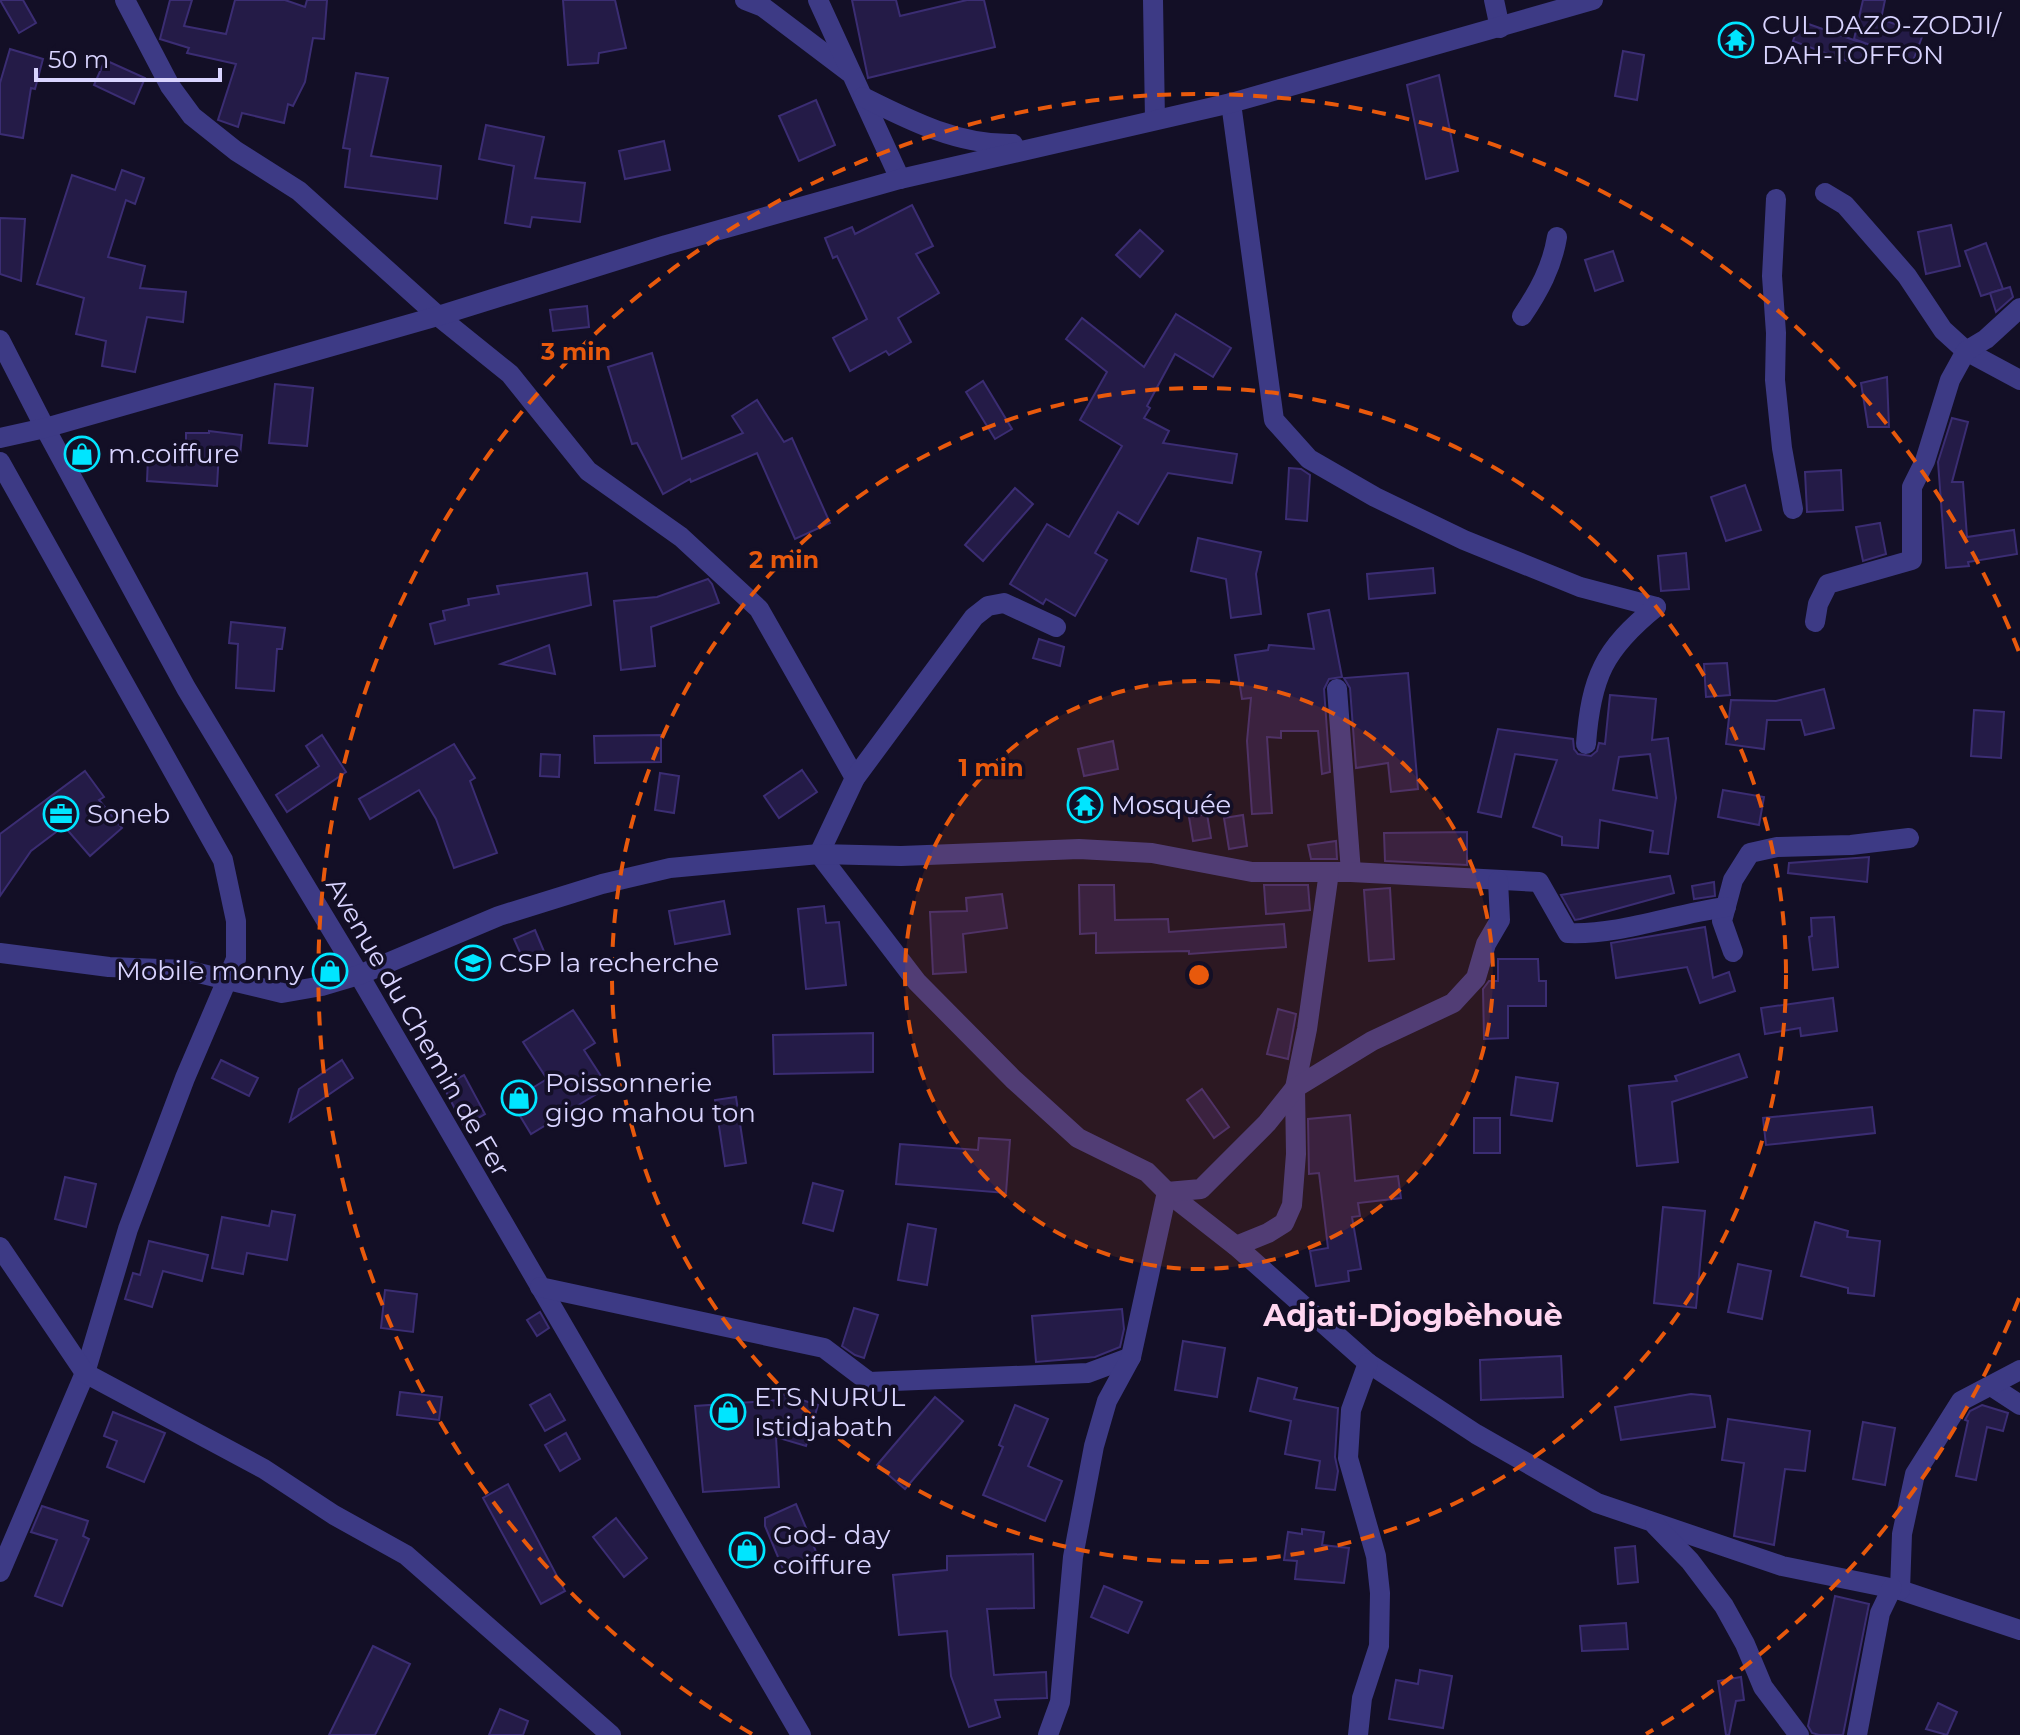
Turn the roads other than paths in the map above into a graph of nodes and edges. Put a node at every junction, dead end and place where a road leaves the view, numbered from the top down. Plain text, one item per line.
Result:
1 (125, 0) edge
2 (745, 0) edge
3 (818, 0) edge
4 (1153, 0) edge
5 (1494, 0) edge
6 (1593, 0) edge
7 (1500, 28) junction
8 (853, 75) junction
9 (863, 97) junction
10 (1231, 103) junction
11 (1155, 120) junction
12 (1052, 144) junction
13 (900, 179) junction
14 (1825, 193) dead end
15 (1776, 199) dead end
16 (1557, 237) dead end
17 (2020, 308) edge
18 (438, 316) junction
19 (1522, 316) dead end
20 (0, 340) edge
21 (1966, 351) junction
22 (2020, 380) edge
23 (45, 428) junction
24 (0, 438) edge
25 (0, 462) edge
26 (1793, 509) dead end
27 (1815, 622) dead end
28 (1056, 627) dead end
29 (1337, 689) dead end
30 (1586, 744) dead end
31 (855, 778) junction
32 (1909, 838) dead end
33 (819, 854) junction
34 (1329, 872) junction
35 (1351, 872) junction
36 (1498, 881) junction
37 (1726, 907) junction
38 (1733, 952) dead end
39 (0, 953) edge
40 (359, 975) junction
41 (228, 979) junction
42 (1295, 1088) junction
43 (1167, 1192) junction
44 (1236, 1246) junction
45 (0, 1247) edge
46 (540, 1287) junction
47 (1131, 1357) junction
48 (1368, 1363) junction
49 (2020, 1370) edge
50 (85, 1373) junction
51 (1991, 1386) junction
52 (2020, 1405) edge
53 (1652, 1522) junction
54 (0, 1572) edge
55 (1896, 1589) junction
56 (2020, 1630) edge
57 (611, 1735) edge
58 (801, 1735) edge
59 (1048, 1735) edge
60 (1358, 1735) edge
61 (1799, 1735) edge
62 (1857, 1735) edge

1 - 18 street
2 - 8 street
3 - 8 street
4 - 11 street
5 - 7 street
6 - 7 street
7 - 10 street
8 - 9 street
9 - 12 street
9 - 13 street
10 - 11 street
10 - 30 street
11 - 12 street
12 - 13 street
13 - 18 street
14 - 21 street
15 - 26 street
16 - 19 street
17 - 21 street
18 - 23 street
18 - 31 street
20 - 23 street, Avenue du Chemin de Fer
21 - 22 street
21 - 27 street
23 - 24 street
23 - 40 street, Avenue du Chemin de Fer
25 - 41 street
28 - 31 street
29 - 35 street
31 - 33 street
32 - 37 street
33 - 34 street
33 - 40 street
33 - 43 street
34 - 35 street
34 - 42 street
35 - 36 street
36 - 37 street
36 - 42 street
37 - 38 street
39 - 41 street
40 - 41 street
40 - 46 street, Avenue du Chemin de Fer
41 - 50 street
42 - 43 street
42 - 44 street
43 - 44 street
43 - 47 street
44 - 48 street
45 - 50 street
46 - 47 street
46 - 58 street, Avenue du Chemin de Fer
47 - 59 street
48 - 53 street
48 - 60 street
49 - 51 street
50 - 54 street
50 - 57 street
51 - 52 street
51 - 55 street
53 - 55 street
53 - 61 street
55 - 56 street
55 - 62 street

